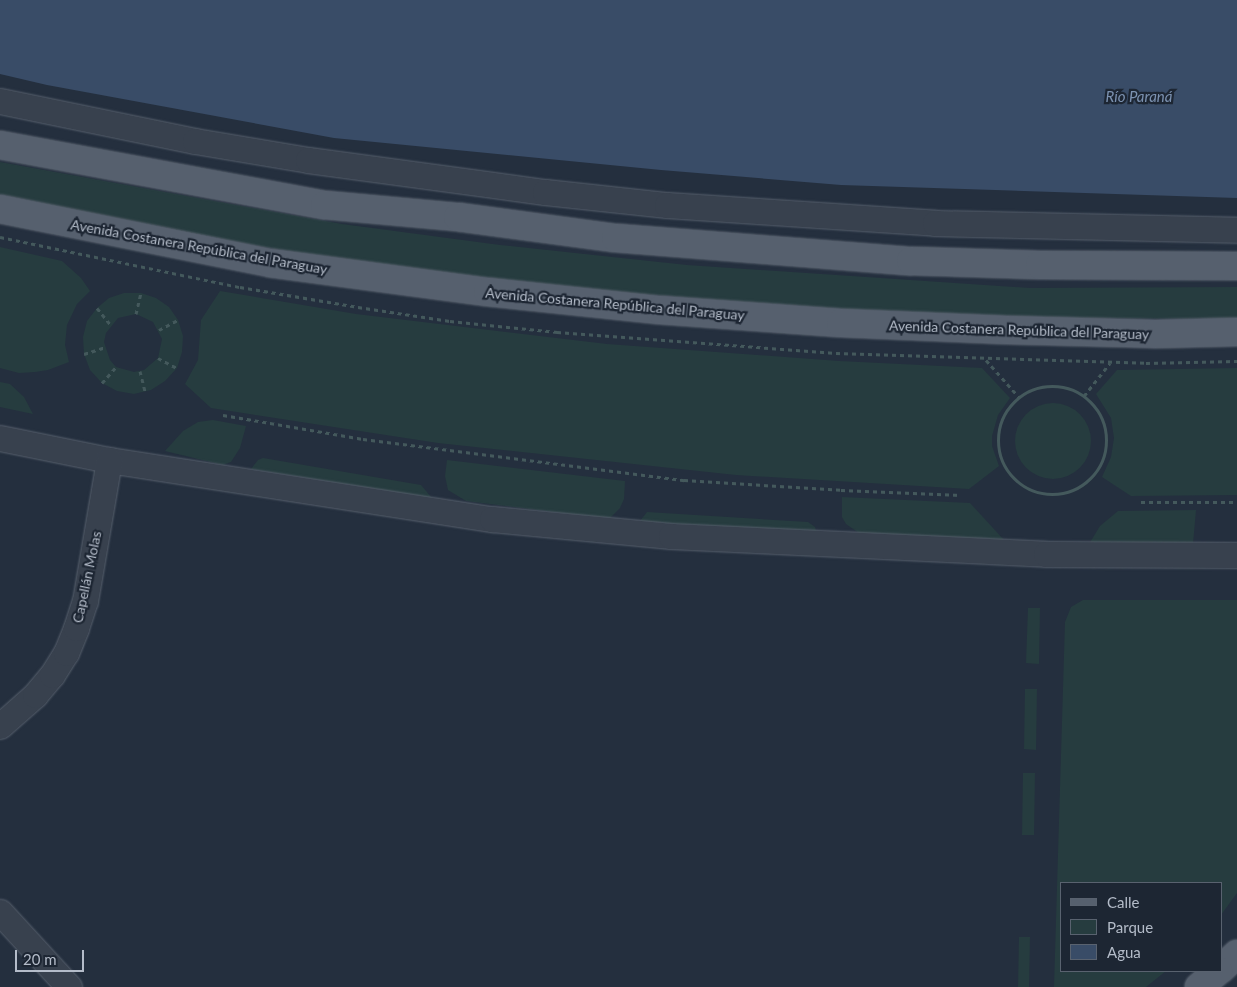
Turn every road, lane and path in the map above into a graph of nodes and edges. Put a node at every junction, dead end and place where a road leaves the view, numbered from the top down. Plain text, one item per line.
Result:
1 (0, 101) edge
2 (0, 145) edge
3 (0, 209) edge
4 (1237, 230) edge
5 (1237, 266) edge
6 (141, 293) dead end
7 (97, 308) dead end
8 (136, 314) dead end
9 (178, 320) dead end
10 (110, 325) dead end
11 (158, 330) dead end
12 (1237, 332) edge
13 (104, 347) dead end
14 (84, 354) dead end
15 (158, 358) dead end
16 (985, 360) dead end
17 (1111, 362) dead end
18 (116, 367) dead end
19 (177, 368) dead end
20 (140, 371) dead end
21 (102, 383) dead end
22 (145, 391) dead end
23 (1019, 396) junction
24 (1084, 396) junction
25 (223, 415) dead end
26 (0, 438) edge
27 (109, 460) junction
28 (961, 495) dead end
29 (1141, 502) dead end
30 (1237, 502) edge
31 (1237, 555) edge
32 (0, 726) edge
33 (0, 912) edge
34 (1237, 954) edge
35 (1222, 968) edge
36 (1218, 972) edge
37 (69, 987) edge
38 (1200, 987) edge

1 - 4 street
2 - 5 main road
3 - 12 main road, Avenida Costanera República del Paraguay
6 - 8 path
7 - 10 path
9 - 11 path
13 - 14 path
15 - 19 path
16 - 23 path
17 - 24 path
18 - 21 path
20 - 22 path
23 - 24 path
23 - 24 path
25 - 28 path
26 - 27 street
27 - 31 street
27 - 32 street, Capellán Molas
29 - 30 path
33 - 37 street
34 - 35 main road
36 - 38 main road

